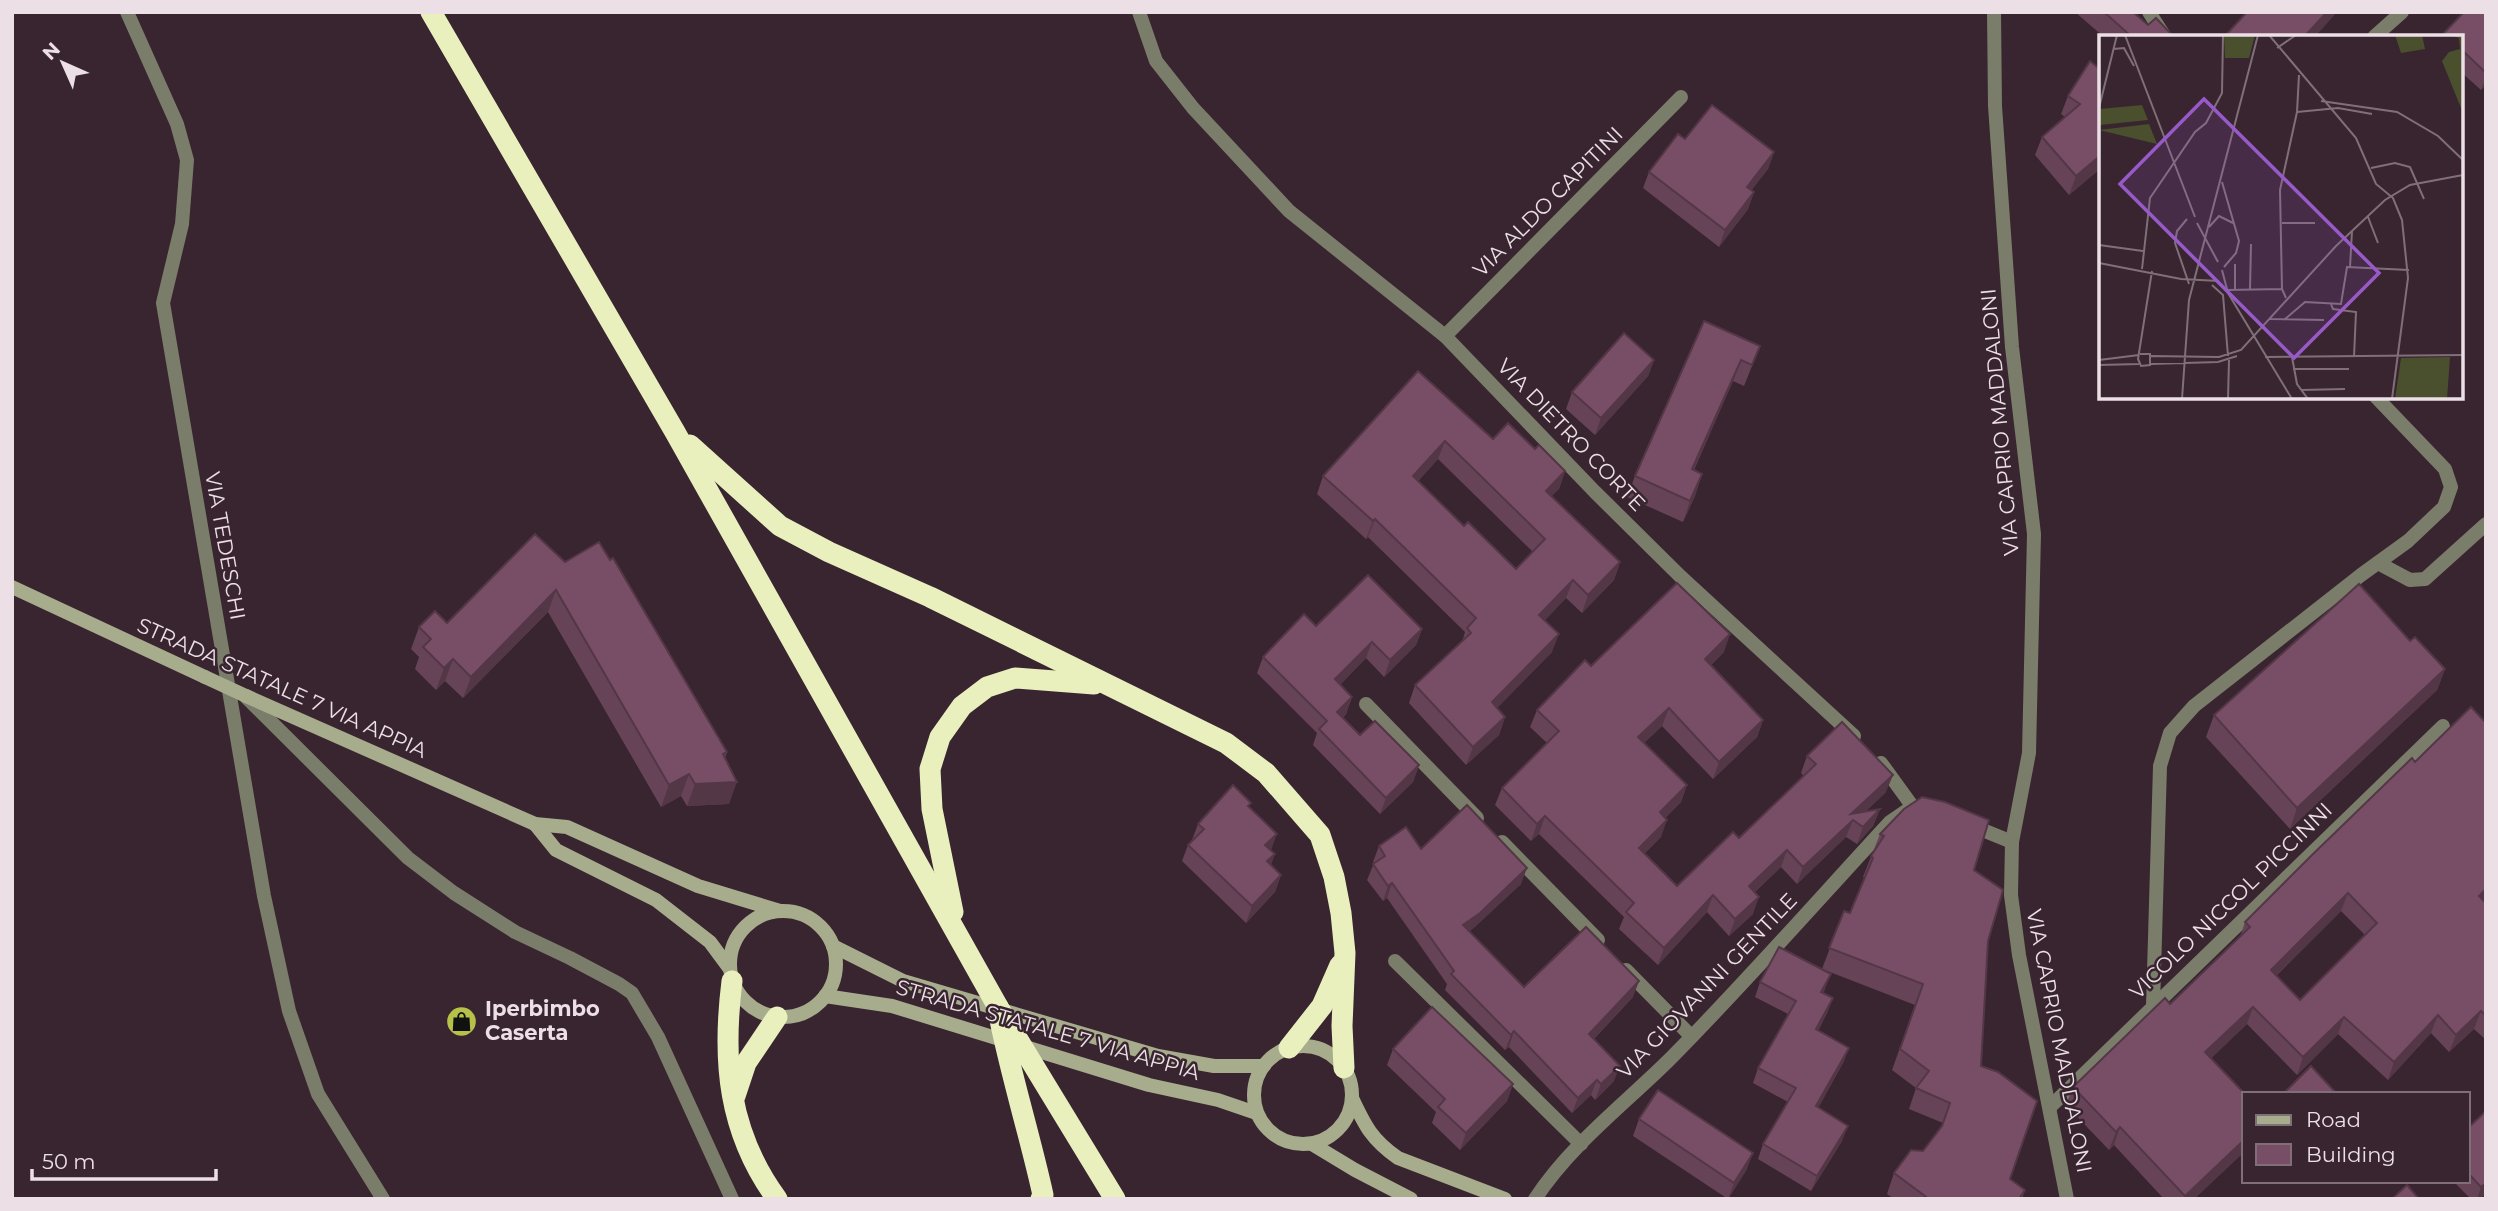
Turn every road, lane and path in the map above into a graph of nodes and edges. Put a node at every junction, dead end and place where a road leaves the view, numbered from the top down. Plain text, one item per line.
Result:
1 (127, 12) edge
2 (431, 12) edge
3 (1139, 12) edge
4 (1994, 12) edge
5 (2149, 12) edge
6 (2402, 12) edge
7 (2164, 35) edge
8 (2376, 35) edge
9 (1681, 97) dead end
10 (1445, 336) junction
11 (2378, 399) edge
12 (675, 432) junction
13 (2486, 524) edge
14 (2378, 563) junction
15 (12, 587) edge
16 (1106, 685) junction
17 (246, 696) junction
18 (1366, 704) dead end
19 (2442, 726) dead end
20 (1913, 807) junction
21 (535, 824) junction
22 (2012, 842) junction
23 (780, 911) junction
24 (957, 933) junction
25 (832, 946) junction
26 (1345, 953) junction
27 (1395, 961) dead end
28 (731, 975) junction
29 (825, 996) junction
30 (2153, 1006) junction
31 (998, 1007) junction
32 (777, 1017) junction
33 (1691, 1036) junction
34 (1289, 1048) junction
35 (1263, 1066) junction
36 (1344, 1068) junction
37 (1352, 1098) junction
38 (733, 1102) junction
39 (2050, 1107) junction
40 (1256, 1113) junction
41 (1312, 1144) junction
42 (1581, 1144) junction
43 (383, 1199) edge
44 (732, 1199) edge
45 (777, 1199) edge
46 (1041, 1199) edge
47 (1115, 1199) edge
48 (1410, 1199) edge
49 (1505, 1199) edge
50 (1535, 1199) edge
51 (2067, 1199) edge

1 - 43 street, VIA TEDESCHI
2 - 12 highway
3 - 10 street, VIA DIETRO CORTE
4 - 22 street, VIA CAPRIO MADDALONI
5 - 7 street
6 - 8 street
9 - 10 street, VIA ALDO CAPITINI
10 - 20 street, VIA DIETRO CORTE
11 - 14 street
12 - 16 highway
12 - 24 highway
13 - 14 street
14 - 30 street
15 - 17 main road, STRADA STATALE 7 VIA APPIA, bridge
16 - 24 highway
16 - 26 highway
17 - 21 main road, STRADA STATALE 7 VIA APPIA
17 - 44 street
18 - 33 street
19 - 30 street, VICOLO NICCOL PICCINNI
20 - 22 street
20 - 33 street, VIA GIOVANNI GENTILE
21 - 23 main road, STRADA STATALE 7 VIA APPIA
21 - 28 main road, STRADA STATALE 7 VIA APPIA
22 - 39 street, VIA CAPRIO MADDALONI
23 - 25 main road, STRADA STATALE 7 VIA APPIA
23 - 28 main road
24 - 31 highway
25 - 29 main road
25 - 35 main road, STRADA STATALE 7 VIA APPIA
26 - 34 highway
26 - 36 highway
27 - 42 street
28 - 32 main road, STRADA STATALE 7 VIA APPIA
28 - 38 highway
29 - 32 main road
29 - 40 main road, STRADA STATALE 7 VIA APPIA
30 - 39 street, VICOLO NICCOL PICCINNI
31 - 46 highway, bridge
31 - 47 highway, bridge
32 - 38 highway
33 - 42 street, VIA GIOVANNI GENTILE
34 - 35 main road
34 - 36 main road
35 - 40 main road
36 - 37 main road
37 - 41 main road
37 - 49 main road
38 - 45 highway
39 - 51 street, VIA CAPRIO MADDALONI
40 - 41 main road, STRADA STATALE 7 VIA APPIA
41 - 48 main road, STRADA STATALE 7 VIA APPIA
42 - 50 street, VIA GIOVANNI GENTILE

